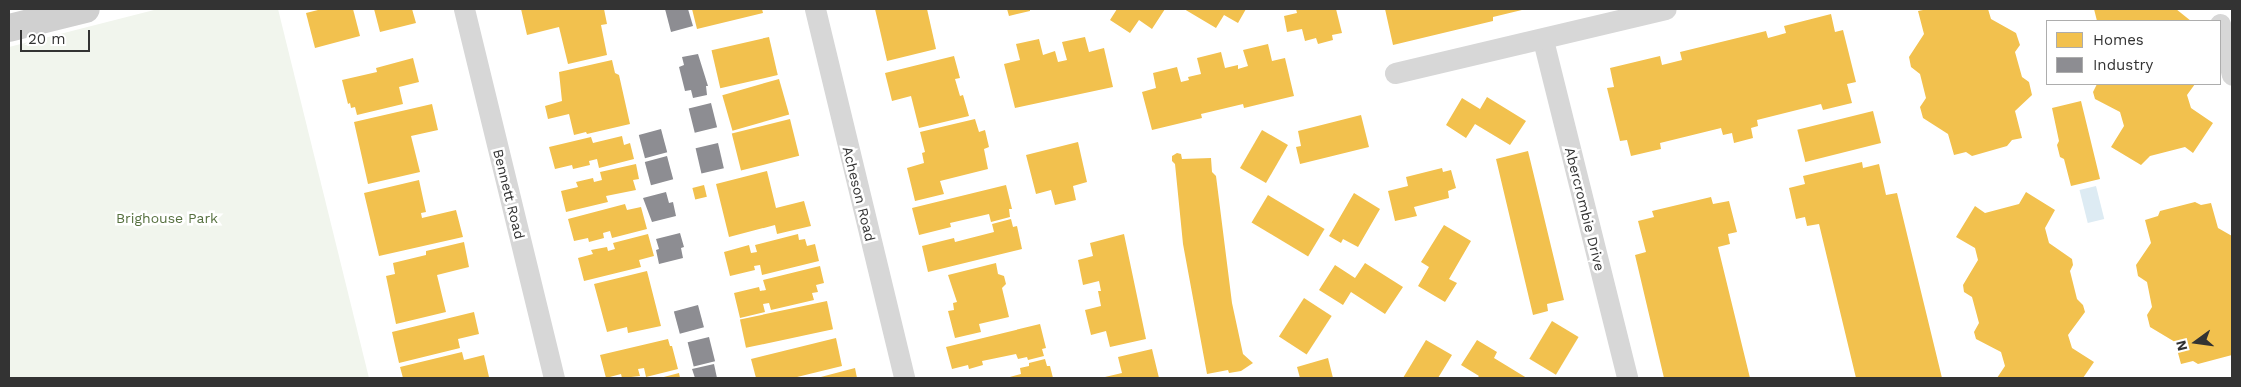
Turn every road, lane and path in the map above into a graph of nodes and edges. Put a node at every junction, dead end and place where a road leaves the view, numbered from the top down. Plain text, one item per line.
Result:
1 (86, 9) edge
2 (464, 9) edge
3 (815, 9) edge
4 (1666, 9) edge
5 (9, 28) edge
6 (2221, 31) edge
7 (1543, 40) junction
8 (1395, 73) dead end
9 (2232, 75) edge
10 (554, 378) edge
11 (904, 378) edge
12 (1626, 378) edge

1 - 5 main road
2 - 10 street, Bennett Road
3 - 11 street, Acheson Road
4 - 7 street
6 - 9 street
7 - 8 street
7 - 12 street, Abercrombie Drive

